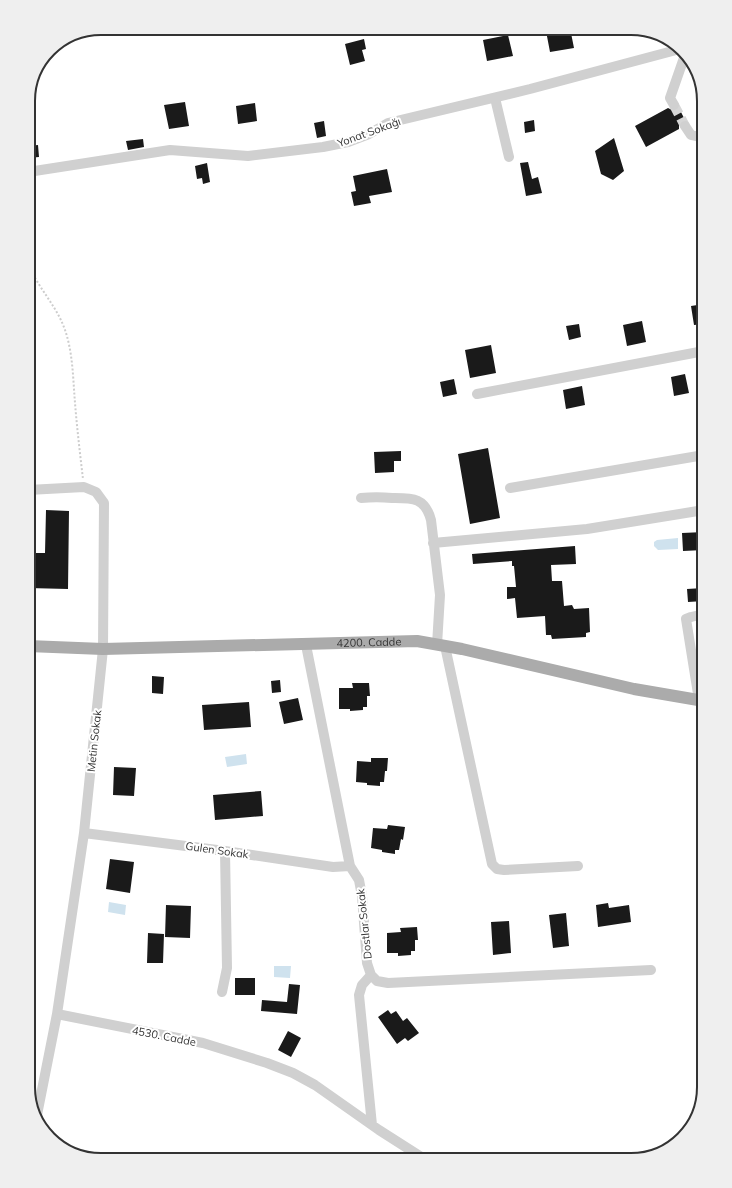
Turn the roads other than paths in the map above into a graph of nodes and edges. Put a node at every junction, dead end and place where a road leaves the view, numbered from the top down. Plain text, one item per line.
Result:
1 (674, 51) edge
2 (683, 60) edge
3 (495, 98) junction
4 (674, 105) tunnel mouth
5 (685, 126) tunnel mouth
6 (697, 136) edge
7 (509, 157) dead end
8 (35, 171) edge
9 (697, 352) edge
10 (477, 394) dead end
11 (697, 456) edge
12 (510, 488) dead end
13 (35, 490) edge
14 (361, 498) dead end
15 (697, 511) edge
16 (434, 543) junction
17 (697, 616) edge
18 (306, 645) junction
19 (441, 645) junction
20 (35, 646) edge
21 (103, 649) junction
22 (697, 675) edge
23 (697, 700) edge
24 (84, 833) junction
25 (225, 851) junction
26 (350, 866) junction
27 (578, 866) dead end
28 (651, 970) dead end
29 (371, 974) junction
30 (222, 992) dead end
31 (57, 1014) junction
32 (39, 1107) edge
33 (372, 1125) junction
34 (415, 1153) edge

1 - 3 street, Yonat Sokağı
2 - 4 street
3 - 7 street
3 - 8 street, Yonat Sokağı
5 - 6 street
9 - 10 street
11 - 12 street
13 - 21 street, Metin Sokak
14 - 16 street
15 - 16 street
16 - 19 street
17 - 22 street
18 - 19 main road, 4200. Cadde
18 - 21 main road, 4200. Cadde
18 - 26 street, Dostlar Sokak
19 - 23 main road, 4200. Cadde
19 - 27 street
20 - 21 main road, 4200. Cadde
21 - 24 street, Metin Sokak
24 - 25 street, Gulen Sokak
24 - 31 street
25 - 26 street, Gulen Sokak
25 - 30 street
26 - 29 street, Dostlar Sokak
28 - 29 street, Dostlar Sokak
29 - 33 street
31 - 32 street
31 - 33 street, 4530. Cadde
33 - 34 street, 4530. Cadde

